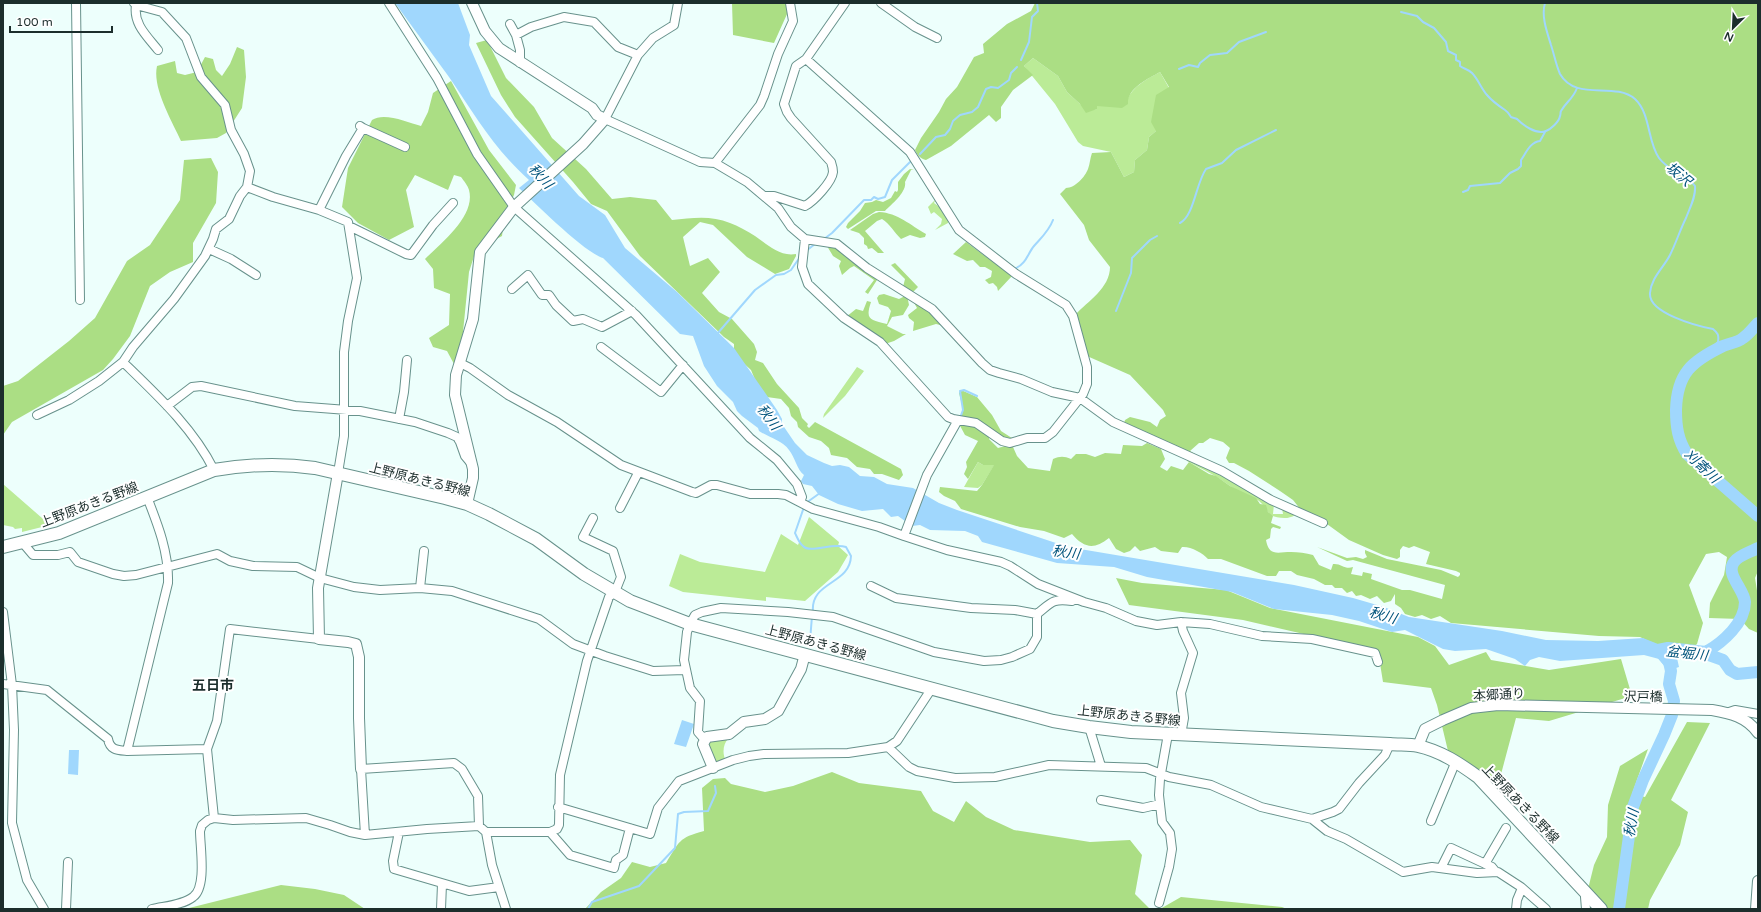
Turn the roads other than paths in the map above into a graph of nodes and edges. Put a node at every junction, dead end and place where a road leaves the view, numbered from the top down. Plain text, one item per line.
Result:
1 (76, 3) edge
2 (389, 3) edge
3 (472, 3) edge
4 (678, 3) edge
5 (790, 3) edge
6 (845, 3) edge
7 (881, 3) edge
8 (135, 4) edge
9 (510, 24) dead end
10 (516, 35) junction
11 (936, 38) dead end
12 (158, 50) dead end
13 (638, 54) junction
14 (806, 59) junction
15 (520, 63) junction
16 (405, 147) dead end
17 (715, 163) junction
18 (247, 187) junction
19 (766, 196) junction
20 (453, 204) dead end
21 (515, 206) junction
22 (319, 210) junction
23 (349, 226) junction
24 (805, 239) junction
25 (209, 249) junction
26 (256, 275) dead end
27 (512, 289) dead end
28 (80, 300) dead end
29 (632, 311) junction
30 (601, 347) dead end
31 (408, 360) dead end
32 (123, 362) junction
33 (460, 363) junction
34 (683, 365) junction
35 (1080, 398) junction
36 (167, 406) junction
37 (343, 410) junction
38 (37, 415) dead end
39 (399, 419) junction
40 (958, 420) junction
41 (471, 463) junction
42 (214, 470) junction
43 (638, 473) junction
44 (338, 474) junction
45 (147, 497) junction
46 (467, 504) junction
47 (803, 504) junction
48 (620, 508) dead end
49 (593, 518) dead end
50 (1323, 523) dead end
51 (905, 535) junction
52 (22, 542) junction
53 (3, 547) edge
54 (424, 551) dead end
55 (169, 566) junction
56 (320, 578) junction
57 (871, 586) dead end
58 (420, 588) junction
59 (615, 592) junction
60 (1076, 598) junction
61 (3, 612) edge
62 (1037, 614) junction
63 (1182, 622) junction
64 (690, 624) junction
65 (319, 639) junction
66 (591, 650) junction
67 (805, 654) junction
68 (1378, 662) dead end
69 (685, 670) junction
70 (3, 684) edge
71 (12, 685) junction
72 (932, 688) junction
73 (1574, 707) joint
74 (1726, 713) junction
75 (1758, 714) edge
76 (1089, 727) junction
77 (1757, 730) edge
78 (1168, 734) junction
79 (1181, 735) junction
80 (705, 740) junction
81 (1390, 744) junction
82 (1418, 746) junction
83 (888, 747) junction
84 (206, 749) junction
85 (127, 751) junction
86 (1456, 761) junction
87 (1101, 766) junction
88 (713, 768) junction
89 (361, 769) junction
90 (1161, 774) junction
91 (1101, 800) dead end
92 (1160, 804) junction
93 (558, 807) junction
94 (214, 818) junction
95 (1312, 819) junction
96 (1431, 821) dead end
97 (479, 826) junction
98 (630, 828) junction
99 (1506, 828) dead end
100 (399, 832) junction
101 (486, 832) junction
102 (550, 832) junction
103 (365, 835) junction
104 (68, 862) dead end
105 (1485, 864) junction
106 (1441, 868) junction
107 (1496, 872) junction
108 (1758, 881) edge
109 (442, 884) junction
110 (499, 887) junction
111 (1522, 888) junction
112 (1587, 893) junction
113 (1159, 902) dead end
114 (1600, 908) edge
115 (44, 909) edge
116 (66, 909) edge
117 (152, 909) edge
118 (441, 909) edge
119 (506, 909) edge
120 (1516, 909) edge
121 (1546, 909) edge
122 (1586, 909) edge
123 (1756, 909) edge

1 - 28 street
2 - 21 street
3 - 15 street
4 - 13 street
5 - 17 street
6 - 14 street
7 - 11 street
8 - 12 street
8 - 18 street
9 - 10 street
10 - 13 street
10 - 15 street
13 - 17 street
14 - 19 street
14 - 35 street
15 - 21 street
16 - 22 street
17 - 19 street
18 - 22 street
18 - 25 street
19 - 24 street
20 - 23 street
21 - 29 street
21 - 33 street
22 - 23 street
23 - 37 street
24 - 35 street
24 - 40 street
25 - 26 street
25 - 32 street
27 - 29 street
29 - 34 street
30 - 34 street
31 - 39 street
32 - 36 street
32 - 38 street
33 - 41 street
33 - 43 street
34 - 47 street
35 - 40 street
35 - 50 street
36 - 37 street
36 - 42 street
37 - 39 street
37 - 44 street
39 - 41 street
40 - 51 street
41 - 46 street
42 - 44 main road, 上野原あきる野線
42 - 45 main road, 上野原あきる野線
43 - 47 street
43 - 48 street
44 - 46 main road, 上野原あきる野線
44 - 56 street
45 - 52 main road, 上野原あきる野線
45 - 55 street
46 - 59 main road, 上野原あきる野線
47 - 51 street
49 - 59 street
51 - 60 street
52 - 53 main road, 上野原あきる野線
52 - 55 street
54 - 58 street
55 - 56 street
55 - 85 street
56 - 58 street
56 - 65 street
57 - 62 street
58 - 66 street
59 - 64 main road, 上野原あきる野線
59 - 66 street
60 - 62 street
60 - 63 street
61 - 71 street
62 - 64 street
63 - 68 street
63 - 79 street
64 - 67 main road, 上野原あきる野線
64 - 69 street
65 - 84 street
65 - 89 street
66 - 69 street
66 - 93 street
67 - 72 main road, 上野原あきる野線
67 - 80 street
69 - 80 street
70 - 71 street
71 - 85 street
71 - 115 street
72 - 76 main road, 上野原あきる野線
72 - 83 street
73 - 74 street, 沢戸橋
73 - 82 street, 本郷通り
74 - 75 street
74 - 77 street
76 - 78 main road, 上野原あきる野線
76 - 87 street
78 - 79 main road, 上野原あきる野線
78 - 90 street
79 - 81 main road, 上野原あきる野線
80 - 88 street
81 - 82 main road, 上野原あきる野線
81 - 95 street
82 - 86 main road, 上野原あきる野線
83 - 87 street
83 - 88 street
84 - 85 street
84 - 94 street
86 - 96 street
86 - 112 main road, 上野原あきる野線
87 - 90 street
88 - 98 street
89 - 97 street
89 - 103 street
90 - 92 street
90 - 95 street
91 - 92 street
92 - 113 street
93 - 98 street
93 - 102 street
94 - 103 street
94 - 117 street
95 - 106 street
97 - 100 street
97 - 101 street
98 - 102 street
99 - 105 street
100 - 103 street
100 - 109 street
101 - 102 street
101 - 110 street
104 - 116 street
105 - 106 street
105 - 107 street
106 - 107 street
107 - 111 street
108 - 123 street
109 - 110 street
109 - 118 street
110 - 119 street
111 - 120 street
111 - 121 street
112 - 114 main road, 上野原あきる野線
112 - 122 street

